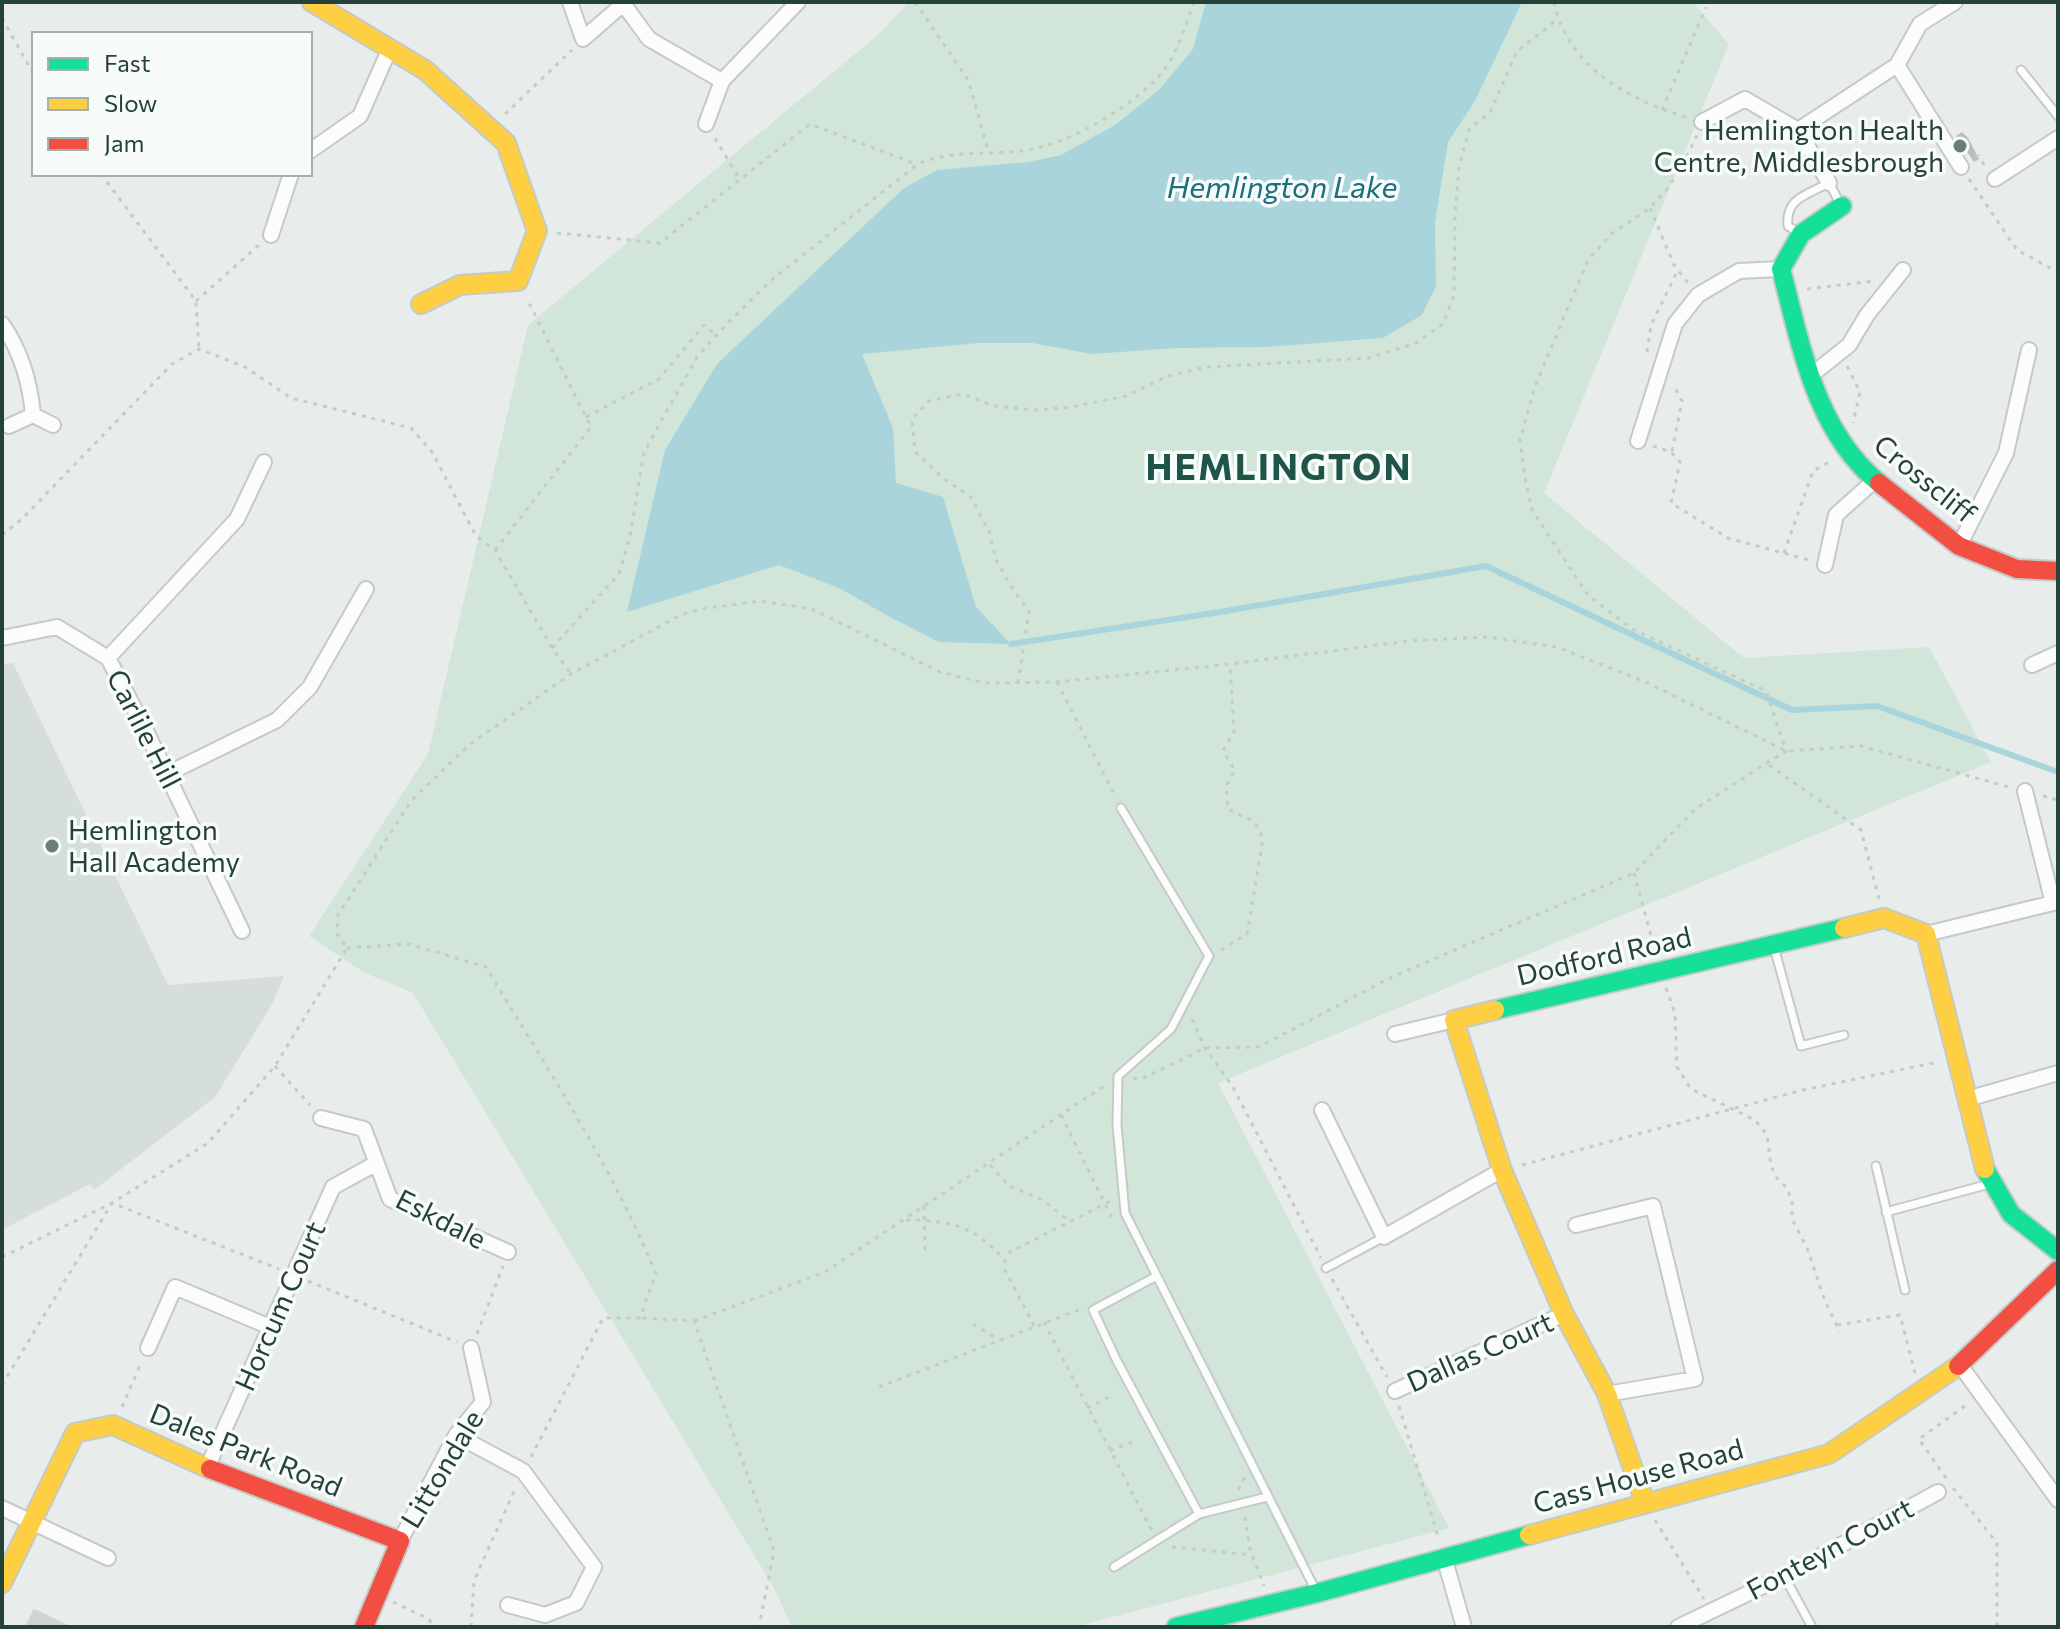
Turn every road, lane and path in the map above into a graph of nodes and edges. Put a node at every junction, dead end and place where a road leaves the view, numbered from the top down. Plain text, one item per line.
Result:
1 (312, 2) edge
2 (570, 2) edge
3 (798, 2) edge
4 (915, 2) edge
5 (1194, 2) edge
6 (1554, 2) edge
7 (1955, 2) edge
8 (622, 3) edge
9 (1706, 7) dead end
10 (2, 18) edge
11 (1558, 19) junction
12 (583, 39) junction
13 (390, 48) junction
14 (1897, 65) junction
15 (2021, 70) dead end
16 (32, 71) edge
17 (722, 81) junction
18 (1662, 110) junction
19 (2058, 116) edge
20 (1702, 122) junction
21 (706, 124) joint
22 (490, 128) junction
23 (1798, 130) junction
24 (2058, 138) edge
25 (312, 150) edge
26 (989, 153) junction
27 (918, 164) junction
28 (1961, 167) junction
29 (102, 176) edge
30 (290, 176) edge
31 (1995, 179) joint
32 (740, 180) junction
33 (1829, 183) junction
34 (1842, 206) joint
35 (1650, 208) junction
36 (537, 231) junction
37 (1801, 234) junction
38 (271, 235) joint
39 (1781, 269) junction
40 (2058, 272) edge
41 (1899, 275) joint
42 (518, 281) junction
43 (1787, 292) junction
44 (1698, 295) junction
45 (196, 301) junction
46 (421, 304) dead end
47 (2, 324) edge
48 (716, 335) junction
49 (199, 349) junction
50 (2029, 350) dead end
51 (1809, 377) junction
52 (33, 415) junction
53 (586, 417) junction
54 (53, 425) dead end
55 (6, 428) edge
56 (1638, 441) joint
57 (264, 462) dead end
58 (1875, 480) junction
59 (2, 535) edge
60 (1959, 546) junction
61 (495, 550) junction
62 (1825, 565) joint
63 (2058, 571) edge
64 (366, 589) dead end
65 (2, 638) edge
66 (552, 648) junction
67 (2058, 653) edge
68 (108, 658) junction
69 (1230, 664) junction
70 (2032, 665) dead end
71 (571, 674) junction
72 (1057, 682) junction
73 (1018, 684) junction
74 (1786, 751) junction
75 (1767, 764) junction
76 (167, 774) junction
77 (2025, 791) junction
78 (2058, 800) edge
79 (1121, 808) joint
80 (1634, 873) junction
81 (1884, 918) junction
82 (242, 931) dead end
83 (1926, 934) junction
84 (1773, 945) junction
85 (347, 948) junction
86 (1209, 956) junction
87 (1660, 972) junction
88 (1454, 1020) junction
89 (1395, 1034) dead end
90 (1844, 1035) dead end
91 (1957, 1058) junction
92 (275, 1066) junction
93 (2058, 1073) edge
94 (1118, 1076) junction
95 (1967, 1099) junction
96 (1735, 1108) junction
97 (1322, 1110) dead end
98 (1061, 1115) junction
99 (321, 1118) joint
100 (988, 1163) junction
101 (375, 1164) junction
102 (1876, 1166) dead end
103 (1502, 1170) junction
104 (1991, 1183) junction
105 (1123, 1196) junction
106 (112, 1203) junction
107 (1105, 1204) junction
108 (924, 1206) junction
109 (1886, 1212) junction
110 (903, 1220) junction
111 (924, 1220) junction
112 (1070, 1222) junction
113 (1576, 1225) dead end
114 (1118, 1230) dead end
115 (1384, 1237) junction
116 (2058, 1251) edge
117 (508, 1252) joint
118 (925, 1252) dead end
119 (2, 1257) edge
120 (1005, 1261) junction
121 (1326, 1268) dead end
122 (2058, 1270) edge
123 (293, 1275) junction
124 (1155, 1277) junction
125 (1905, 1290) dead end
126 (1093, 1310) junction
127 (1564, 1314) junction
128 (643, 1318) junction
129 (694, 1321) junction
130 (1044, 1322) junction
131 (973, 1324) dead end
132 (1837, 1325) junction
133 (1034, 1326) junction
134 (270, 1327) junction
135 (1840, 1332) dead end
136 (999, 1340) junction
137 (148, 1348) joint
138 (471, 1348) junction
139 (1960, 1365) junction
140 (2, 1385) edge
141 (879, 1387) dead end
142 (1395, 1391) dead end
143 (1920, 1392) junction
144 (1607, 1394) junction
145 (1982, 1394) junction
146 (1109, 1397) dead end
147 (1087, 1408) junction
148 (113, 1425) junction
149 (456, 1435) junction
150 (1132, 1442) dead end
151 (1110, 1451) junction
152 (207, 1468) junction
153 (1252, 1468) junction
154 (523, 1471) junction
155 (1938, 1492) dead end
156 (1267, 1497) junction
157 (2057, 1498) edge
158 (1645, 1503) junction
159 (1239, 1504) junction
160 (2, 1508) edge
161 (1199, 1514) junction
162 (30, 1521) junction
163 (1157, 1540) junction
164 (400, 1541) junction
165 (1252, 1555) junction
166 (1444, 1557) junction
167 (108, 1558) dead end
168 (1114, 1567) dead end
169 (1784, 1576) junction
170 (2, 1583) edge
171 (1317, 1593) junction
172 (379, 1595) junction
173 (1272, 1604) junction
174 (508, 1605) dead end
175 (1712, 1611) junction
176 (364, 1627) edge
177 (433, 1627) edge
178 (471, 1627) edge
179 (759, 1627) edge
180 (1176, 1627) edge
181 (1464, 1627) edge
182 (1678, 1627) edge
183 (1812, 1627) edge
184 (1997, 1627) edge

1 - 13 street
2 - 12 street
3 - 17 street
4 - 26 path
5 - 26 path
6 - 11 path
7 - 14 street
8 - 12 street
8 - 17 street
9 - 18 path
10 - 16 path
11 - 18 path
11 - 73 path
12 - 22 path
13 - 22 street
13 - 25 street
14 - 23 street
14 - 28 street
15 - 19 lane
17 - 21 street
18 - 20 path
20 - 23 street
20 - 35 path
21 - 32 path
22 - 36 street
23 - 33 street
24 - 31 street
26 - 27 path
27 - 32 path
27 - 48 path
28 - 31 path
28 - 40 path
29 - 45 path
30 - 38 street
32 - 36 path
33 - 34 lane
33 - 37 lane
34 - 37 street
35 - 44 path
35 - 74 path
36 - 42 street
37 - 39 street
38 - 45 path
39 - 43 street, Crosscliff
39 - 44 street
41 - 43 path
41 - 51 street
42 - 46 street
42 - 53 path
43 - 51 street, Crosscliff
44 - 56 street
45 - 49 path
47 - 52 street
48 - 53 path
48 - 66 path
49 - 59 path
49 - 61 path
50 - 60 street
51 - 58 street, Crosscliff
52 - 54 street
52 - 55 street
53 - 61 path
56 - 62 path
57 - 68 street, Carlile Hill
58 - 60 street, Crosscliff
58 - 62 street
60 - 63 street, Crosscliff
61 - 66 path
64 - 76 street
65 - 68 street, Carlile Hill
66 - 71 path
67 - 70 street
68 - 76 street, Carlile Hill
69 - 72 path
69 - 74 path
69 - 86 path
71 - 73 path
71 - 85 path
72 - 73 path
72 - 79 path
74 - 75 path
74 - 77 path
75 - 80 path
75 - 81 path
76 - 82 street, Carlile Hill
77 - 78 path
77 - 83 street
79 - 86 lane
80 - 87 path
80 - 94 path
81 - 83 street
81 - 84 street, Dodford Road
83 - 91 street
84 - 87 street, Dodford Road
84 - 90 lane
85 - 92 path
85 - 128 path
86 - 94 lane
87 - 88 street, Dodford Road
87 - 96 path
88 - 89 street
88 - 103 street
91 - 95 street
91 - 96 path
92 - 99 path
92 - 106 path
93 - 95 street
94 - 98 path
94 - 105 lane
95 - 104 street
96 - 103 path
96 - 132 path
97 - 115 street
98 - 100 path
98 - 107 path
99 - 101 street, Eskdale
100 - 108 path
100 - 112 path
101 - 117 street, Eskdale
101 - 123 street, Horcum Court
102 - 109 lane
103 - 115 street
103 - 127 street
104 - 109 lane
104 - 116 street
105 - 107 path
105 - 124 lane
106 - 119 path
106 - 123 path
106 - 140 path
107 - 112 path
107 - 114 path
108 - 110 path
108 - 111 path
109 - 125 lane
110 - 111 path
110 - 129 path
111 - 118 path
111 - 120 path
112 - 120 path
113 - 144 street
115 - 121 lane
117 - 138 path
120 - 133 path
122 - 139 street, Cass House Road
123 - 134 street, Horcum Court
123 - 138 path
124 - 126 lane
124 - 153 lane
126 - 130 path
126 - 161 lane
127 - 142 street, Dallas Court
127 - 144 street
128 - 129 path
128 - 154 path
129 - 179 path
130 - 133 path
130 - 147 path
131 - 136 path
132 - 135 path
132 - 143 path
133 - 136 path
134 - 137 street
134 - 152 street, Horcum Court
136 - 141 path
137 - 148 path
138 - 149 street, Littondale
139 - 143 street, Cass House Road
139 - 145 street
143 - 158 street, Cass House Road
144 - 158 street
145 - 157 street
145 - 184 path
146 - 147 path
147 - 151 path
148 - 152 street, Dales Park Road
148 - 162 street, Dales Park Road
149 - 154 street
149 - 164 street, Littondale
150 - 151 path
151 - 163 path
152 - 164 street, Dales Park Road
153 - 156 lane
153 - 159 path
154 - 174 street
154 - 178 path
155 - 169 street, Fonteyn Court
156 - 159 lane
156 - 171 lane
158 - 166 street, Cass House Road
158 - 175 path
159 - 161 lane
159 - 165 path
160 - 162 street
161 - 163 lane
162 - 167 street
162 - 170 street
163 - 165 path
163 - 168 lane
164 - 172 street
165 - 173 path
166 - 171 street, Cass House Road
166 - 181 street
169 - 175 street, Fonteyn Court
169 - 183 lane
171 - 173 street, Cass House Road
172 - 176 street
172 - 177 path
173 - 180 street, Cass House Road
175 - 182 street, Fonteyn Court

